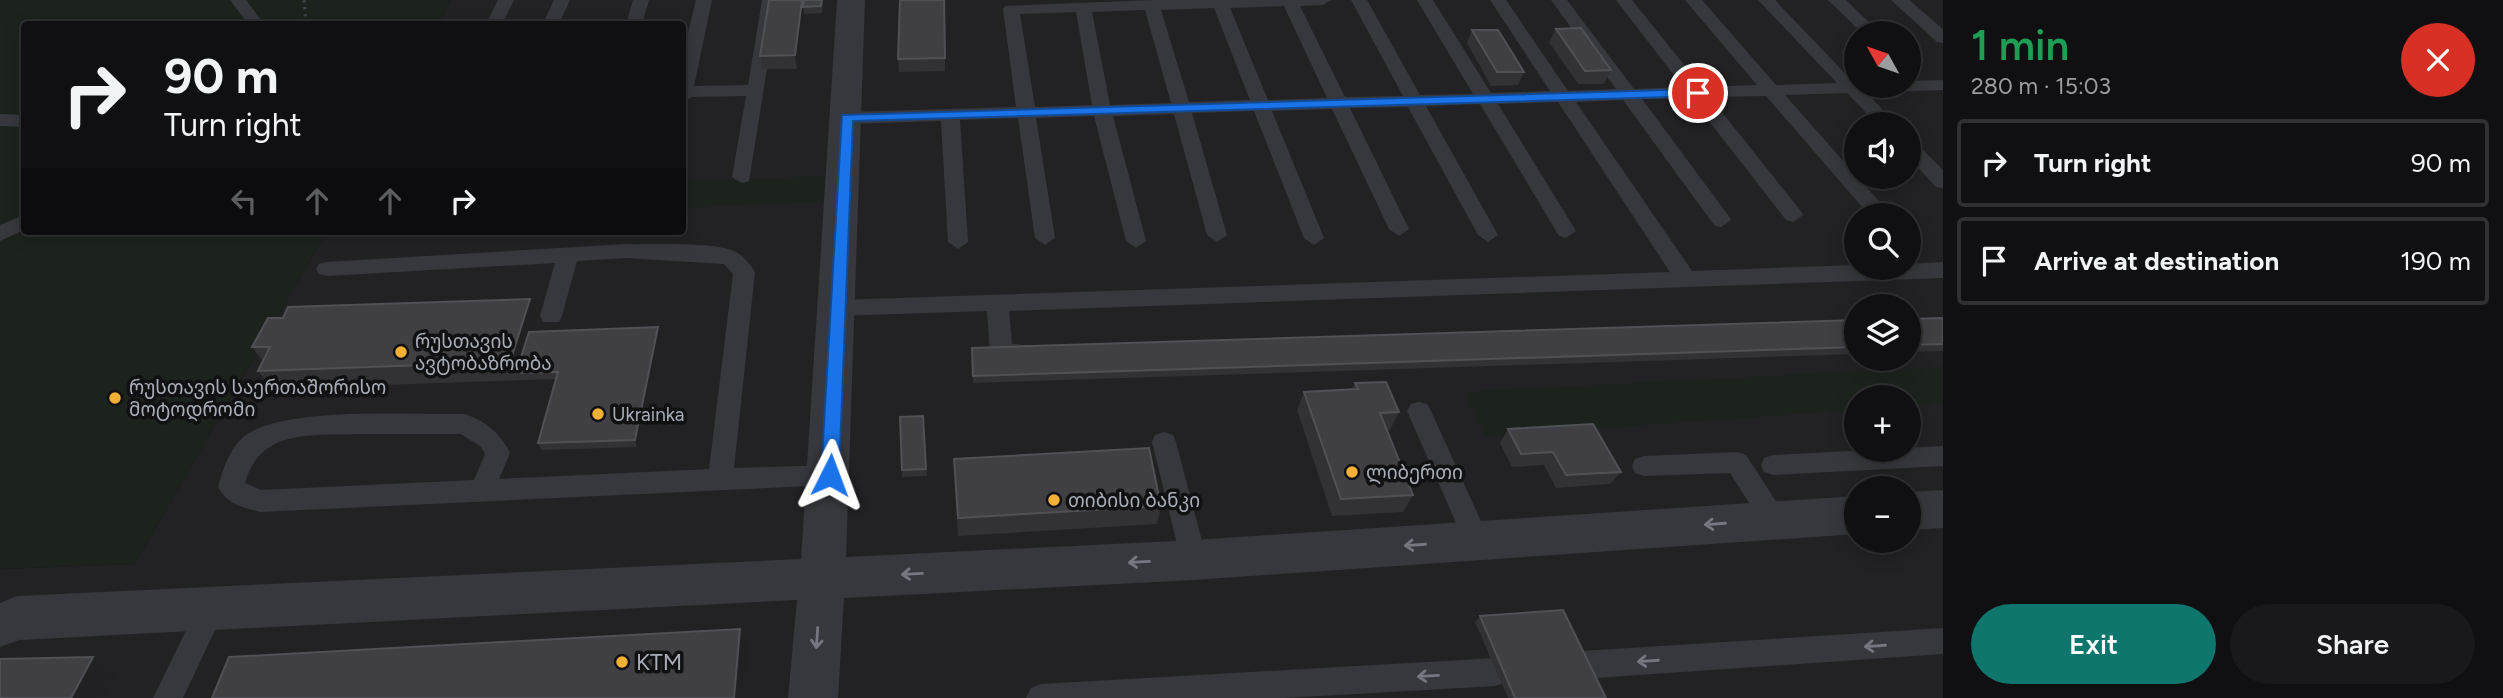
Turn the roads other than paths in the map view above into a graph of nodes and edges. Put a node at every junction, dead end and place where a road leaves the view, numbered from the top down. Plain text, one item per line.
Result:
1 (238, 0) edge
2 (506, 0) edge
3 (562, 0) edge
4 (641, 0) edge
5 (704, 0) edge
6 (770, 0) edge
7 (851, 0) edge
8 (1323, 0) edge
9 (1359, 0) edge
10 (1425, 0) edge
11 (1498, 0) edge
12 (1559, 0) edge
13 (1624, 0) edge
14 (1693, 0) edge
15 (1766, 0) edge
16 (1836, 0) edge
17 (1899, 0) edge
18 (1290, 1) edge
19 (1220, 3) junction
20 (1152, 5) junction
21 (1083, 7) junction
22 (254, 21) edge
23 (496, 21) edge
24 (552, 21) edge
25 (635, 21) edge
26 (1859, 21) edge
27 (1943, 38) edge
28 (686, 80) edge
29 (1844, 80) edge
30 (1936, 86) edge
31 (1844, 88) edge
32 (755, 90) junction
33 (1772, 91) junction
34 (686, 92) edge
35 (1698, 93) junction
36 (1630, 96) junction
37 (1566, 97) junction
38 (1862, 98) edge
39 (1943, 99) edge
40 (1486, 100) junction
41 (1415, 102) junction
42 (1339, 104) junction
43 (1261, 106) junction
44 (1181, 108) junction
45 (1102, 110) junction
46 (1027, 112) junction
47 (1875, 112) edge
48 (950, 115) junction
49 (847, 118) junction
50 (0, 120) edge
51 (21, 121) edge
52 (1921, 159) edge
53 (742, 177) dead end
54 (1943, 182) edge
55 (1869, 203) edge
56 (1793, 215) dead end
57 (1721, 220) dead end
58 (21, 224) edge
59 (1399, 229) dead end
60 (1566, 231) dead end
61 (0, 234) edge
62 (1217, 235) dead end
63 (1488, 235) dead end
64 (1045, 238) dead end
65 (1314, 238) dead end
66 (1136, 241) dead end
67 (958, 242) dead end
68 (568, 254) junction
69 (327, 269) dead end
70 (1943, 270) edge
71 (1686, 279) junction
72 (997, 303) junction
73 (837, 308) junction
74 (551, 316) dead end
75 (1042, 351) edge
76 (1419, 411) dead end
77 (1164, 442) dead end
78 (1943, 456) edge
79 (1644, 466) dead end
80 (1773, 466) dead end
81 (830, 475) junction
82 (720, 479) junction
83 (482, 490) junction
84 (1943, 509) edge
85 (1921, 510) edge
86 (1844, 516) edge
87 (1774, 520) junction
88 (1478, 541) junction
89 (1194, 560) junction
90 (821, 578) junction
91 (211, 609) junction
92 (6, 620) edge
93 (1943, 641) edge
94 (1582, 665) edge
95 (1496, 672) dead end
96 (168, 698) edge
97 (813, 698) edge
98 (1041, 698) edge

1 - 22 lane
2 - 23 lane
3 - 24 lane
4 - 25 lane
5 - 28 lane
6 - 32 lane
7 - 49 street
8 - 18 lane
9 - 41 lane
10 - 40 lane
11 - 37 lane
12 - 36 lane
13 - 35 lane
14 - 33 lane
15 - 29 lane
16 - 26 lane
17 - 27 lane
18 - 19 lane
18 - 42 lane
19 - 20 lane
19 - 43 lane
20 - 21 lane
20 - 44 lane
21 - 45 lane
21 - 46 lane
30 - 39 lane
31 - 33 lane
32 - 34 lane
32 - 53 lane
33 - 35 lane
33 - 55 lane
35 - 36 lane
35 - 56 lane
36 - 37 lane
36 - 57 lane
37 - 40 lane
37 - 71 lane
38 - 47 lane
40 - 41 lane
40 - 60 lane
41 - 42 lane
41 - 63 lane
42 - 43 lane
42 - 59 lane
43 - 44 lane
43 - 65 lane
44 - 45 lane
44 - 62 lane
45 - 46 lane
45 - 66 lane
46 - 48 lane
46 - 64 lane
48 - 49 lane
48 - 67 lane
49 - 73 street
50 - 51 lane
52 - 54 lane
58 - 61 lane
68 - 69 lane
68 - 74 lane
68 - 82 lane
70 - 71 lane
71 - 72 lane
72 - 73 lane
72 - 75 lane
73 - 81 street
76 - 88 lane
77 - 89 lane
78 - 80 lane
79 - 87 lane
81 - 82 lane
81 - 90 street
82 - 83 lane
83 - 83 lane
84 - 85 street
86 - 87 street
87 -> 88 street
88 -> 89 street
89 -> 90 street
90 - 91 street
90 -> 97 street
91 - 92 street
91 - 96 lane
93 -> 94 lane
95 -> 98 lane

